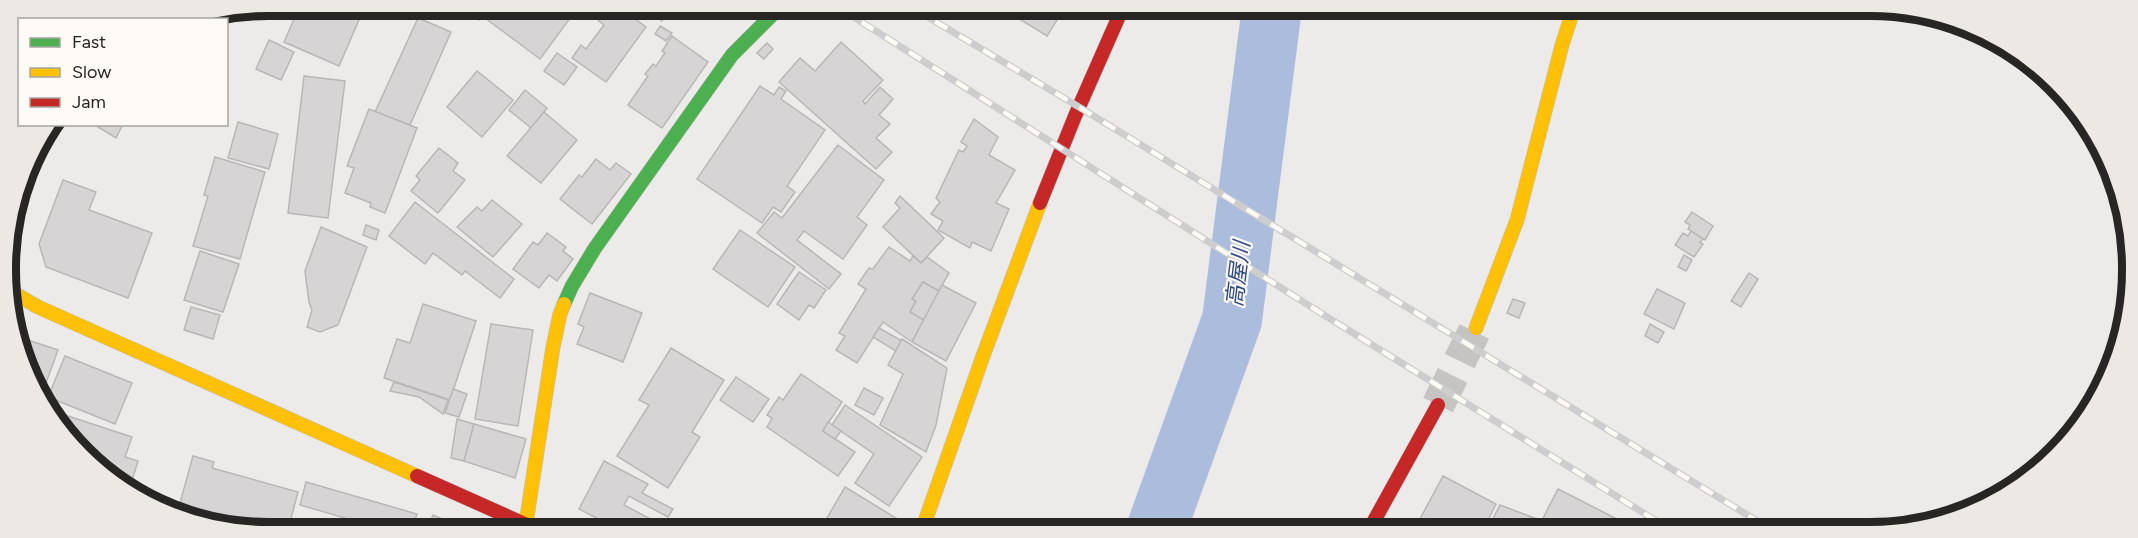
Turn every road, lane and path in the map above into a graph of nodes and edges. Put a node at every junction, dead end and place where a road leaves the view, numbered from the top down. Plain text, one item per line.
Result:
1 (771, 16) edge
2 (1120, 16) edge
3 (1571, 16) edge
4 (18, 296) edge
5 (1476, 328) tunnel mouth
6 (1438, 405) tunnel mouth
7 (516, 522) edge
8 (530, 522) edge
9 (925, 522) edge
10 (1373, 522) edge

1 - 8 street
2 - 9 street
3 - 5 street
4 - 7 street
6 - 10 street

